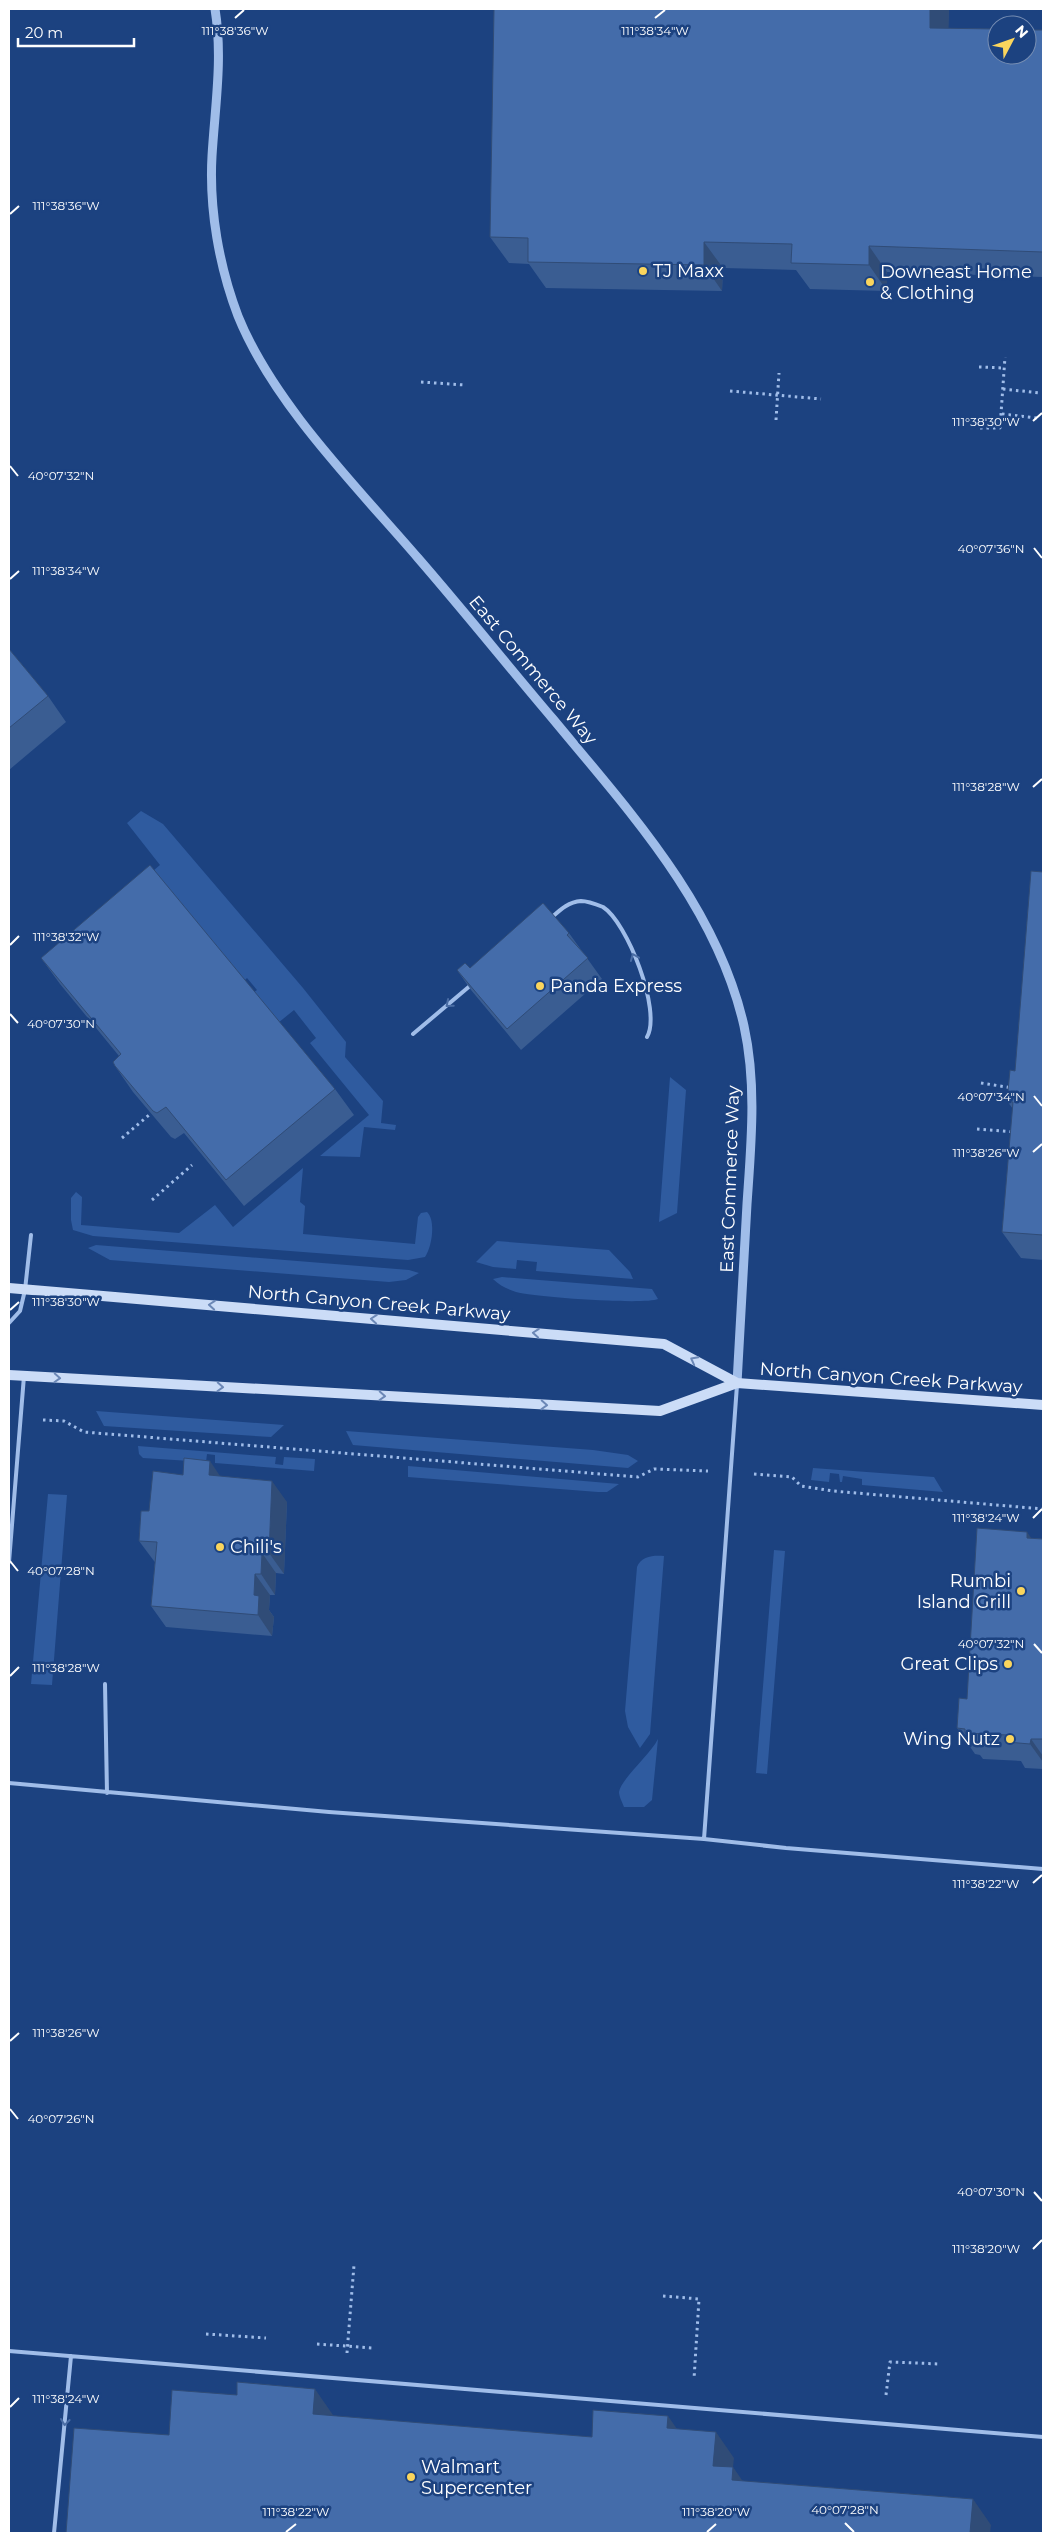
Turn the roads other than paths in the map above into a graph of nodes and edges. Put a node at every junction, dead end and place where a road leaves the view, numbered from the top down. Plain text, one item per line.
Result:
1 (215, 9) edge
2 (542, 925) edge
3 (474, 982) edge
4 (413, 1034) dead end
5 (647, 1037) dead end
6 (31, 1236) dead end
7 (9, 1288) edge
8 (25, 1290) junction
9 (9, 1323) edge
10 (9, 1375) edge
11 (24, 1376) junction
12 (737, 1383) junction
13 (1043, 1405) edge
14 (9, 1562) edge
15 (105, 1684) dead end
16 (9, 1783) edge
17 (107, 1793) junction
18 (704, 1839) junction
19 (1043, 1869) edge
20 (9, 2351) edge
21 (71, 2356) junction
22 (1043, 2437) edge
23 (54, 2533) edge

1 - 12 street, East Commerce Way
5 -> 2 lane
3 -> 4 lane
6 - 8 lane
7 - 8 main road, North Canyon Creek Parkway
8 - 9 lane
12 -> 8 main road, North Canyon Creek Parkway
10 - 11 main road, North Canyon Creek Parkway
11 -> 12 main road, North Canyon Creek Parkway
11 - 14 lane
12 - 13 main road, North Canyon Creek Parkway
12 - 18 lane
15 - 17 lane
16 - 17 lane
17 - 18 lane
18 - 19 lane
20 - 21 lane
21 - 22 lane
21 -> 23 lane

